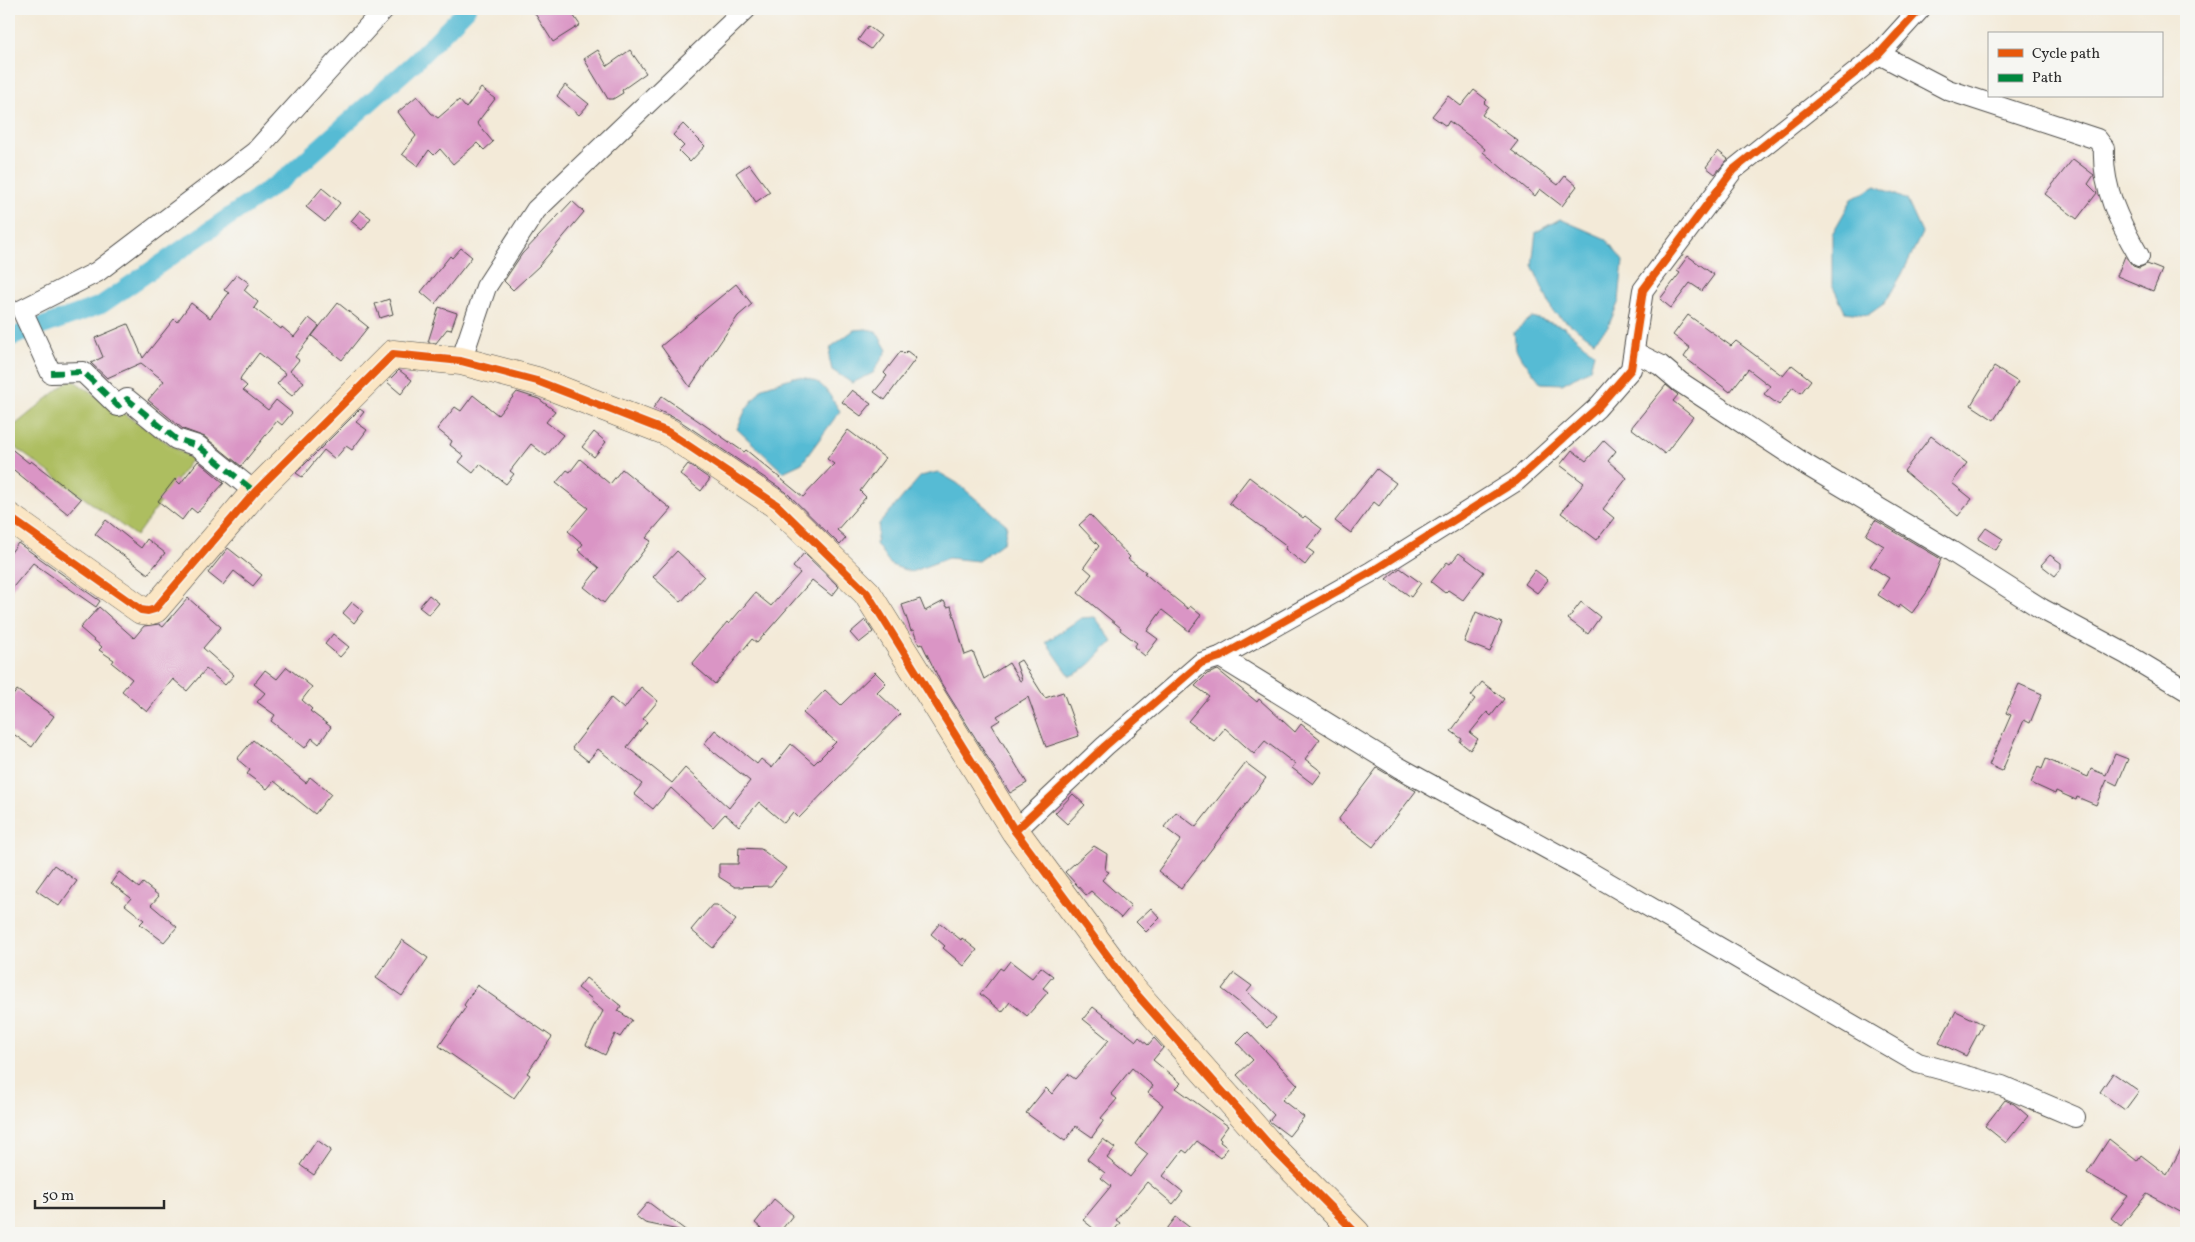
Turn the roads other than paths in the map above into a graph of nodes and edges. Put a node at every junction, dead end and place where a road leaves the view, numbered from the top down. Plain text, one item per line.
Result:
1 (384, 9) edge
2 (746, 9) edge
3 (1920, 9) edge
4 (1879, 54) junction
5 (2139, 256) dead end
6 (1634, 352) junction
7 (461, 361) junction
8 (254, 492) junction
9 (9, 517) edge
10 (1220, 657) junction
11 (2186, 690) edge
12 (1015, 831) junction
13 (2075, 1117) dead end
14 (1356, 1233) edge

1 - 8 street
2 - 7 street
3 - 4 street
4 - 5 street
4 - 6 street
6 - 10 street
6 - 11 street
7 - 8 street
7 - 12 street
8 - 9 street
10 - 12 street
10 - 13 street
12 - 14 street

